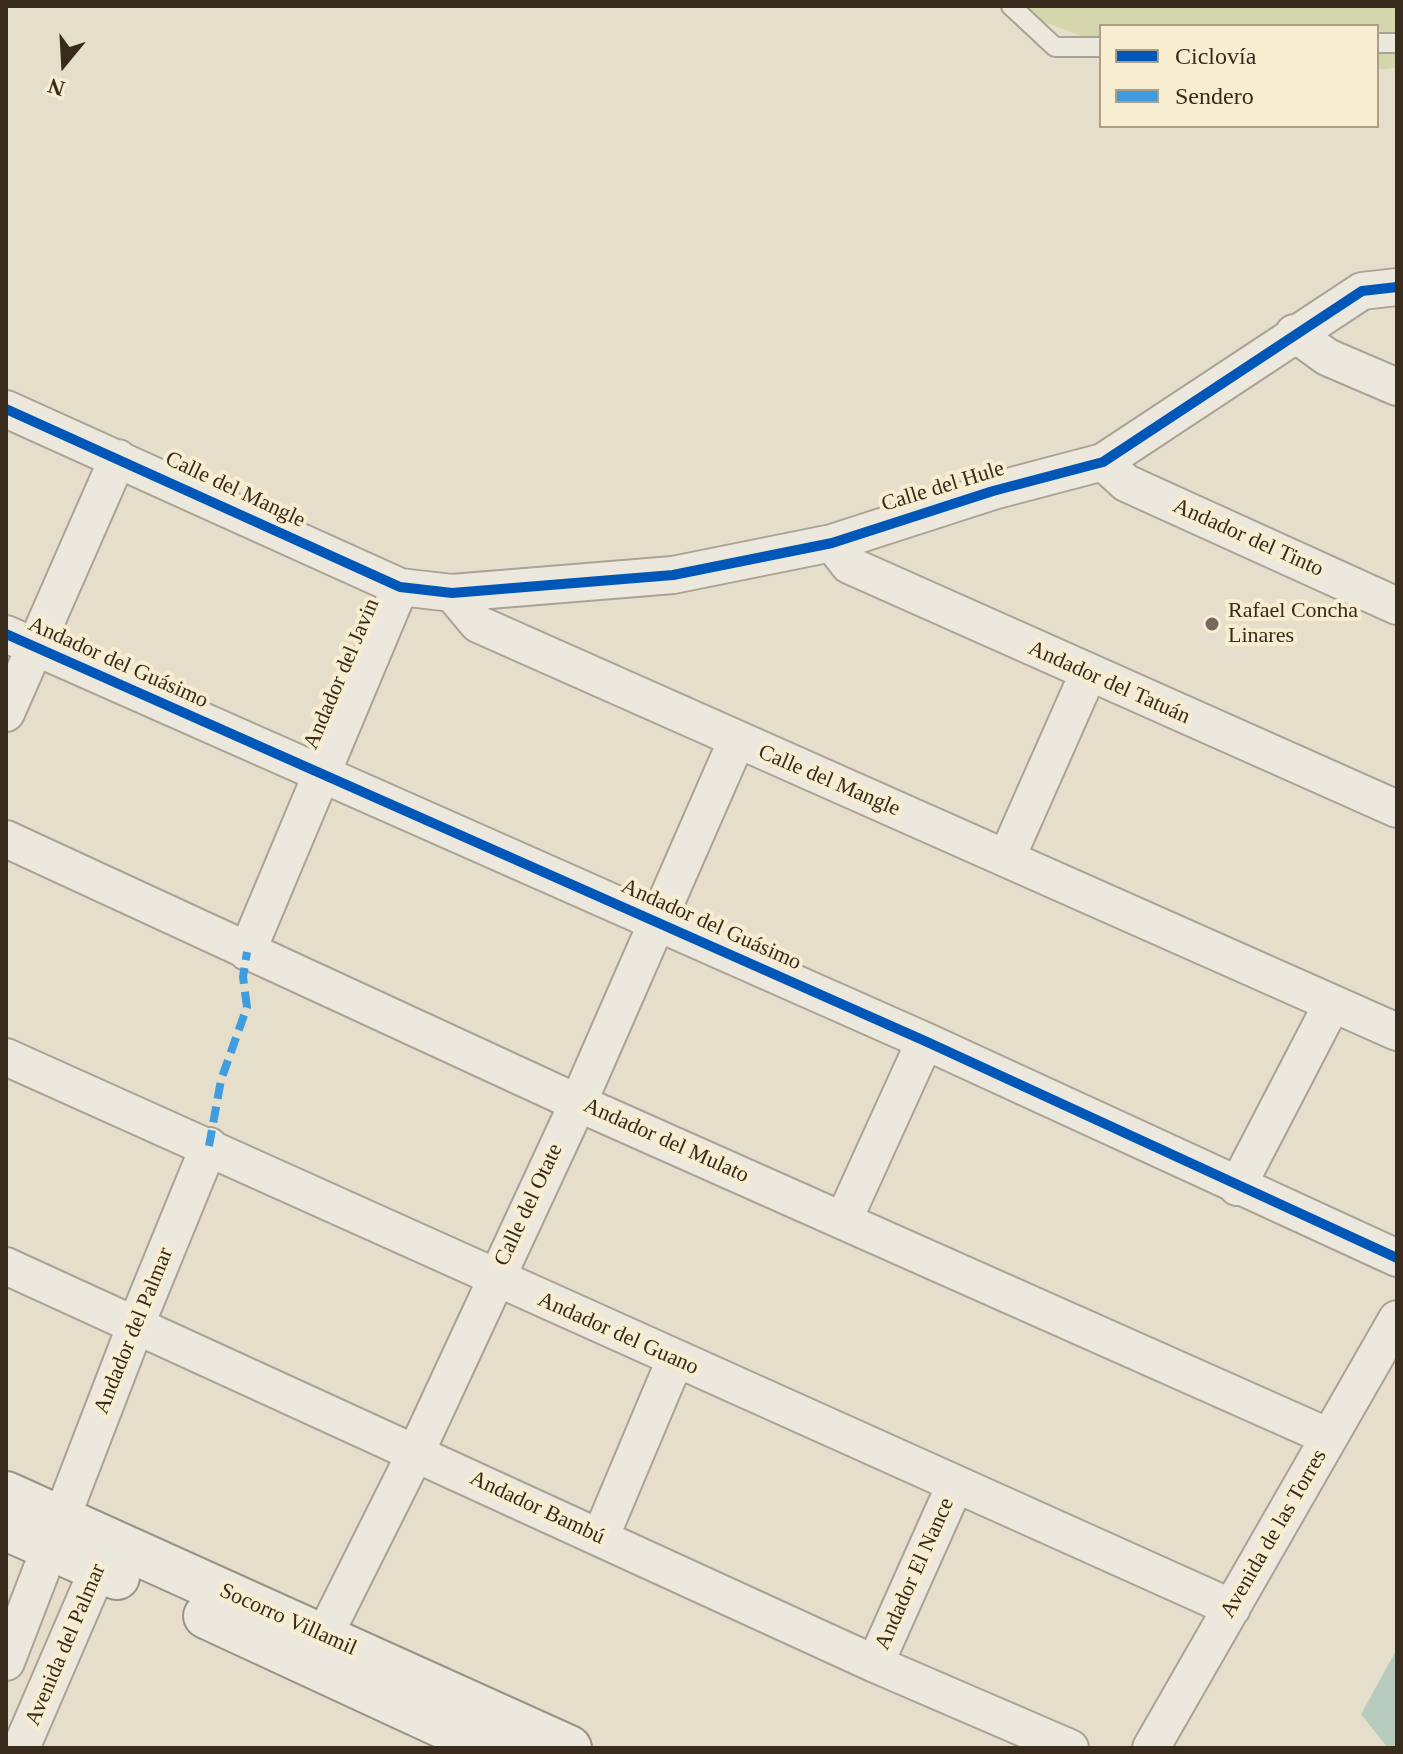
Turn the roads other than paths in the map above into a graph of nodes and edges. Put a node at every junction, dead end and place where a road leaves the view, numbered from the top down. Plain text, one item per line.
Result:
1 (1011, 6) edge
2 (1099, 47) edge
3 (1397, 287) edge
4 (1294, 333) junction
5 (1397, 387) edge
6 (6, 409) edge
7 (118, 458) junction
8 (1103, 462) junction
9 (832, 543) junction
10 (400, 587) junction
11 (452, 593) junction
12 (1397, 606) edge
13 (21, 640) edge
14 (1088, 674) junction
15 (6, 713) edge
16 (736, 742) junction
17 (321, 777) junction
18 (1397, 809) edge
19 (6, 839) edge
20 (1007, 857) junction
21 (655, 923) junction
22 (247, 952) junction
23 (1332, 1004) junction
24 (1397, 1032) edge
25 (925, 1041) junction
26 (6, 1057) edge
27 (578, 1103) junction
28 (209, 1146) junction
29 (1237, 1187) junction
30 (844, 1219) junction
31 (1397, 1258) edge
32 (6, 1266) edge
33 (495, 1278) junction
34 (1397, 1319) edge
35 (137, 1322) junction
36 (675, 1360) junction
37 (1329, 1437) junction
38 (416, 1452) junction
39 (955, 1485) junction
40 (6, 1494) edge
41 (6, 1528) edge
42 (56, 1533) junction
43 (600, 1538) junction
44 (104, 1555) junction
45 (1232, 1608) junction
46 (318, 1649) junction
47 (6, 1662) edge
48 (875, 1664) junction
49 (21, 1748) edge
50 (491, 1748) edge
51 (569, 1748) edge
52 (1070, 1748) edge
53 (1151, 1748) edge

1 - 2 lane
3 - 4 street, Calle del Hule
4 - 5 street
4 - 8 street, Calle del Hule
6 - 7 street, Calle del Mangle
7 - 10 street, Calle del Mangle
7 - 13 street
8 - 9 street, Calle del Hule
8 - 12 street, Andador del Tinto
9 - 11 street, Calle del Hule
9 - 14 street, Andador del Tatuán
10 - 11 street, Calle del Mangle
10 - 17 street, Andador del Javin
11 - 16 street, Calle del Mangle
13 - 15 street
13 - 17 street, Andador del Guásimo
14 - 18 street, Andador del Tatuán
14 - 20 street
16 - 20 street, Calle del Mangle
16 - 21 street, Calle del Otate
17 - 21 street, Andador del Guásimo
17 - 22 street, Andador del Javin
19 - 22 street, Andador del Mulato
20 - 23 street, Calle del Mangle
21 - 25 street, Andador del Guásimo
21 - 27 street, Calle del Otate
22 - 27 street, Andador del Mulato
23 - 24 street, Calle del Mangle
23 - 29 street
25 - 29 street, Andador del Guásimo
25 - 30 street
26 - 28 street, Andador del Guano
27 - 30 street, Andador del Mulato
27 - 33 street, Calle del Otate
28 - 33 street, Andador del Guano
28 - 35 street, Andador del Palmar
29 - 31 street, Andador del Guásimo
30 - 37 street, Andador del Mulato
32 - 35 street, Andador Bambú
33 - 36 street, Andador del Guano
33 - 38 street, Calle del Otate
34 - 37 street, Avenida de las Torres
35 - 38 street, Andador Bambú
35 - 42 street, Andador del Palmar
36 - 39 street, Andador del Guano
36 - 43 street
37 - 45 street, Avenida de las Torres
38 - 43 street, Andador Bambú
38 - 46 street, Calle del Otate
39 - 45 street, Andador del Guano
39 - 48 street, Andador El Nance
40 - 42 street, Socorro Villamil
41 - 42 street, Socorro Villamil
42 - 44 street, Socorro Villamil
42 - 47 street
43 - 48 street, Andador Bambú
44 - 46 street, Socorro Villamil
44 - 49 street, Avenida del Palmar
45 - 53 street, Avenida de las Torres
46 - 50 street, Socorro Villamil
46 - 51 street, Socorro Villamil
48 - 52 street, Andador Bambú

